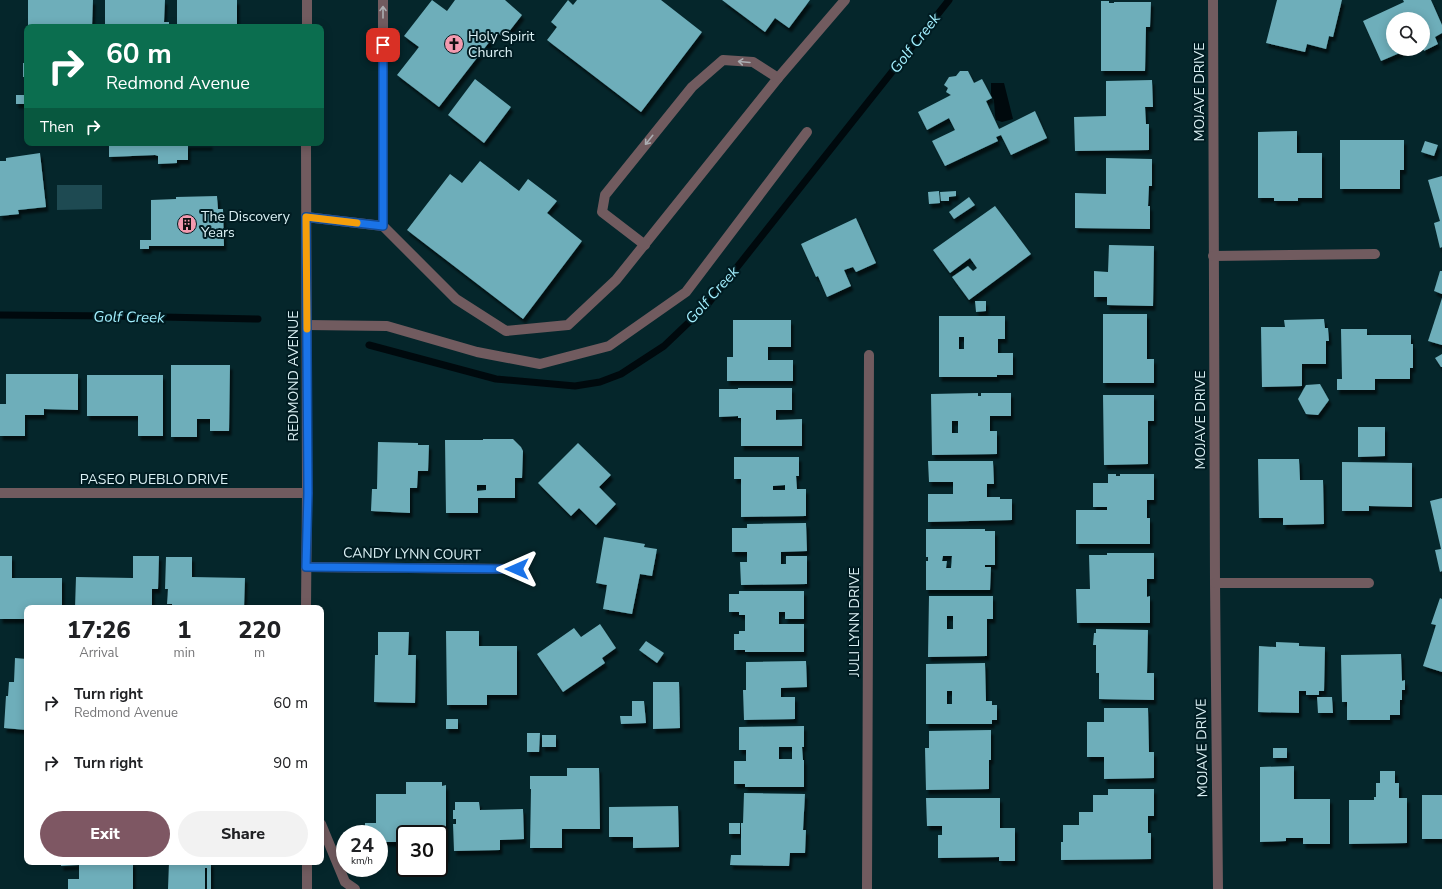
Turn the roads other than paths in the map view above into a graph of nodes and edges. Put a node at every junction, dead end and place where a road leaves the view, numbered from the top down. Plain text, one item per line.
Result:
1 (307, 0) edge
2 (383, 0) edge
3 (845, 0) edge
4 (1213, 0) edge
5 (307, 24) edge
6 (778, 78) junction
7 (807, 132) dead end
8 (306, 146) edge
9 (306, 217) junction
10 (383, 226) junction
11 (645, 245) junction
12 (1375, 254) dead end
13 (1213, 256) junction
14 (307, 325) junction
15 (869, 355) dead end
16 (0, 493) edge
17 (308, 493) junction
18 (306, 567) junction
19 (517, 569) dead end
20 (1215, 583) junction
21 (1369, 583) dead end
22 (306, 605) edge
23 (324, 831) edge
24 (307, 865) edge
25 (307, 889) edge
26 (355, 889) edge
27 (867, 889) edge
28 (1218, 889) edge

1 - 5 street
10 -> 2 street
3 - 6 street
4 - 13 street, MOJAVE DRIVE
6 - 11 street
6 -> 11 street
7 - 14 street
8 - 9 street, REDMOND AVENUE
9 - 10 street
9 - 14 street, REDMOND AVENUE
10 - 11 street
12 - 13 street
13 - 20 street, MOJAVE DRIVE
14 - 17 street, REDMOND AVENUE
15 - 27 street, JULI LYNN DRIVE
16 - 17 street, PASEO PUEBLO DRIVE
17 - 18 street, REDMOND AVENUE
18 - 19 street, CANDY LYNN COURT
18 - 22 street, REDMOND AVENUE
20 - 21 street
20 - 28 street, MOJAVE DRIVE
23 - 26 street
24 - 25 street

